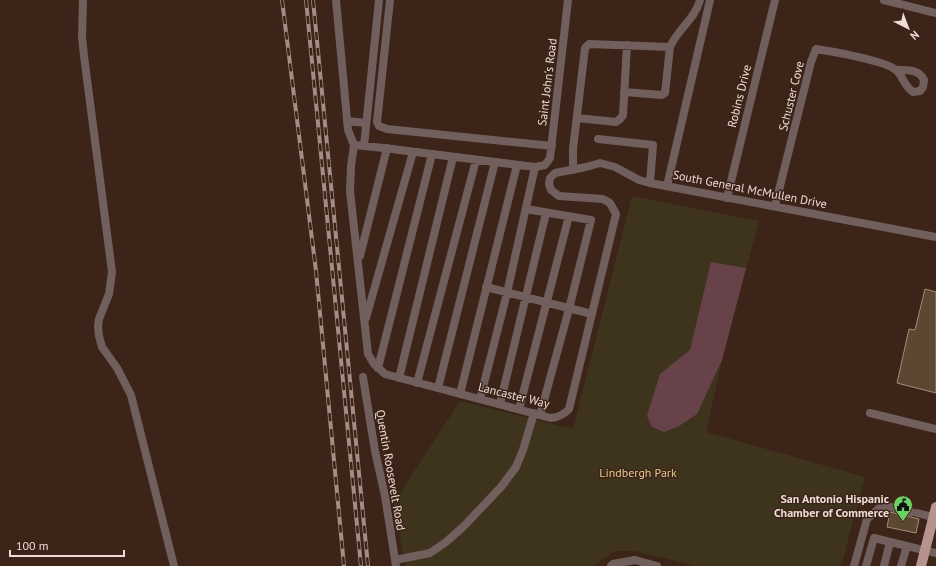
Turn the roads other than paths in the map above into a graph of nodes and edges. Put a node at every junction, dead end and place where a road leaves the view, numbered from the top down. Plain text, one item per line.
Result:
1 (83, 0) edge
2 (336, 0) edge
3 (378, 0) edge
4 (390, 0) edge
5 (568, 0) edge
6 (700, 0) edge
7 (710, 0) edge
8 (775, 0) edge
9 (884, 0) edge
10 (936, 13) edge
11 (627, 45) junction
12 (670, 47) junction
13 (896, 70) dead end
14 (624, 92) junction
15 (577, 118) junction
16 (347, 121) junction
17 (366, 123) junction
18 (598, 139) dead end
19 (354, 145) junction
20 (364, 146) junction
21 (552, 146) junction
22 (387, 148) junction
23 (413, 152) junction
24 (432, 154) junction
25 (453, 157) junction
26 (476, 160) junction
27 (495, 162) junction
28 (517, 165) junction
29 (535, 167) junction
30 (573, 170) junction
31 (563, 171) joint
32 (650, 183) junction
33 (668, 186) junction
34 (727, 198) junction
35 (775, 206) junction
36 (526, 209) junction
37 (546, 213) junction
38 (569, 216) junction
39 (936, 237) edge
40 (358, 262) junction
41 (486, 287) junction
42 (507, 293) junction
43 (526, 297) junction
44 (547, 303) junction
45 (569, 308) junction
46 (592, 314) junction
47 (365, 323) junction
48 (378, 368) junction
49 (363, 377) dead end
50 (399, 378) junction
51 (417, 383) junction
52 (438, 388) junction
53 (460, 394) junction
54 (480, 399) junction
55 (500, 404) junction
56 (519, 409) junction
57 (870, 413) dead end
58 (537, 414) junction
59 (936, 429) edge
60 (936, 507) edge
61 (935, 518) edge
62 (890, 542) junction
63 (907, 546) junction
64 (925, 550) junction
65 (936, 553) edge
66 (396, 563) edge
67 (174, 566) edge
68 (611, 566) edge
69 (657, 566) edge
70 (854, 566) edge
71 (866, 566) edge
72 (884, 566) edge
73 (901, 566) edge
74 (921, 566) edge

1 - 67 street
2 - 16 street
3 - 17 street
4 - 21 street
5 - 21 street, Saint John's Road
6 - 12 street
7 - 33 street
8 - 34 street, Robins Drive
9 - 10 street
11 - 12 street
11 - 14 street
11 - 15 street
12 - 14 street
13 - 35 street, Schuster Cove
14 - 15 street
15 - 30 street
16 - 17 street
16 - 19 street
17 - 20 street
18 - 32 street
19 - 20 street
19 - 40 street
20 - 22 street
21 - 29 street, Saint John's Road
22 - 23 street
22 - 40 street
23 - 24 street
23 - 47 street
24 - 25 street
24 - 48 street
25 - 26 street
25 - 50 street
26 - 27 street
26 - 51 street
27 - 28 street
27 - 52 street
28 - 29 street
28 - 41 street
29 - 36 street
30 - 31 street, South General McMullen Drive
30 - 32 street, South General McMullen Drive
31 - 46 street, Lancaster Way
32 - 33 street, South General McMullen Drive
33 - 34 street, South General McMullen Drive
34 - 35 street, South General McMullen Drive
35 - 39 street, South General McMullen Drive
36 - 37 street
36 - 42 street
37 - 38 street
37 - 43 street
38 - 44 street
38 - 45 street
40 - 47 street
41 - 42 street
41 - 53 street
42 - 43 street
42 - 54 street
43 - 44 street
43 - 55 street
44 - 45 street
44 - 56 street
45 - 46 street
45 - 58 street
46 - 58 street, Lancaster Way
47 - 48 street
48 - 50 street, Lancaster Way
49 - 66 street, Quentin Roosevelt Road
50 - 51 street, Lancaster Way
51 - 52 street, Lancaster Way
52 - 53 street, Lancaster Way
53 - 54 street, Lancaster Way
54 - 55 street, Lancaster Way
55 - 56 street, Lancaster Way
56 - 58 street, Lancaster Way
57 - 59 street
58 - 66 street
60 - 61 main road
61 - 64 main road
61 - 70 street
62 - 63 street
62 - 71 street
62 - 72 street
63 - 64 street
63 - 73 street
64 - 65 street
64 - 74 main road
68 - 69 street

